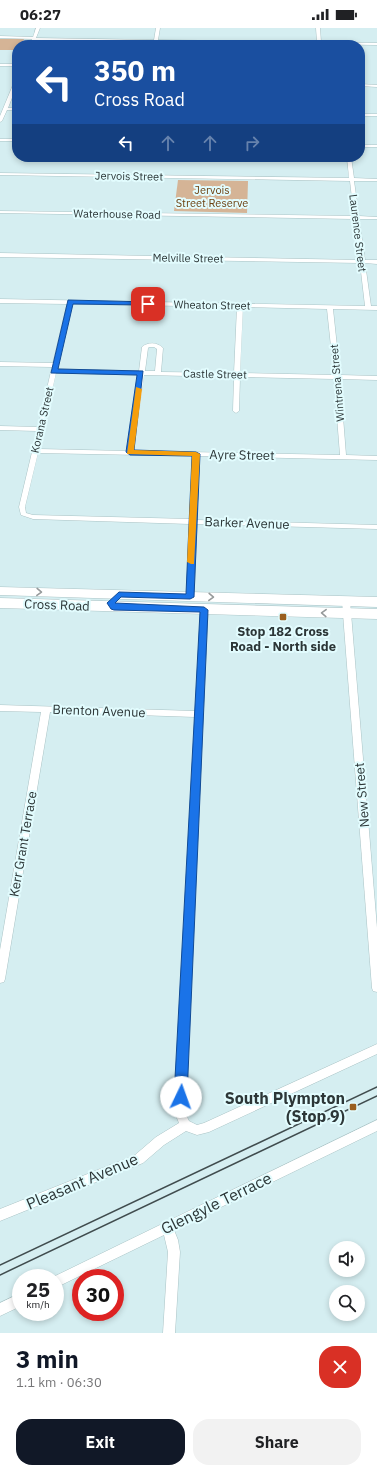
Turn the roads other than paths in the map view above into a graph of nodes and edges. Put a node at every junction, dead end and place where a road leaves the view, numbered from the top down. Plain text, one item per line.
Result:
1 (38, 28) edge
2 (158, 28) edge
3 (318, 28) edge
4 (0, 37) edge
5 (34, 38) junction
6 (115, 40) edge
7 (156, 40) edge
8 (319, 40) edge
9 (365, 44) edge
10 (377, 44) edge
11 (0, 65) edge
12 (12, 65) edge
13 (365, 85) edge
14 (377, 86) edge
15 (12, 92) edge
16 (5, 109) junction
17 (12, 109) edge
18 (365, 115) edge
19 (377, 115) edge
20 (1, 116) edge
21 (0, 121) edge
22 (0, 140) edge
23 (12, 140) edge
24 (365, 146) edge
25 (377, 146) edge
26 (350, 162) edge
27 (0, 174) edge
28 (352, 180) junction
29 (377, 180) edge
30 (0, 212) edge
31 (357, 218) junction
32 (377, 218) edge
33 (0, 255) edge
34 (362, 262) junction
35 (377, 262) edge
36 (0, 301) edge
37 (70, 302) junction
38 (240, 306) junction
39 (330, 308) junction
40 (368, 308) junction
41 (377, 308) edge
42 (0, 364) edge
43 (54, 368) junction
44 (141, 373) junction
45 (158, 373) junction
46 (238, 375) junction
47 (337, 377) junction
48 (377, 378) edge
49 (236, 411) dead end
50 (0, 428) edge
51 (40, 429) junction
52 (35, 451) junction
53 (130, 452) junction
54 (196, 454) junction
55 (343, 458) junction
56 (377, 458) edge
57 (23, 514) joint
58 (193, 521) junction
59 (377, 527) edge
60 (0, 591) edge
61 (190, 597) junction
62 (95, 600) junction
63 (116, 601) junction
64 (377, 602) edge
65 (0, 603) edge
66 (347, 607) junction
67 (204, 610) junction
68 (377, 614) edge
69 (0, 708) edge
70 (46, 709) junction
71 (198, 714) junction
72 (0, 979) edge
73 (377, 988) edge
74 (377, 1048) edge
75 (185, 1125) junction
76 (377, 1125) edge
77 (0, 1215) edge
78 (167, 1226) junction
79 (64, 1278) edge
80 (12, 1304) edge
81 (0, 1310) edge
82 (169, 1333) edge

1 - 5 street
2 - 7 street
3 - 8 street
4 - 5 street
5 - 6 street
9 - 10 street
11 - 12 street
13 - 14 street
15 - 16 street
16 - 17 street
16 - 20 street
18 - 19 street
20 - 21 street
22 - 23 street
24 - 25 street
26 - 28 street, Laurence Street
27 - 28 street, Jervois Street
28 - 29 street, Jervois Street
28 - 31 street, Laurence Street
30 - 31 street, Waterhouse Road
31 - 32 street, Waterhouse Road
31 - 34 street, Laurence Street
33 - 34 street, Melville Street
34 - 35 street, Melville Street
34 - 40 street, Laurence Street
36 - 37 street, Wheaton Street
37 - 38 street, Wheaton Street
37 - 43 street, Korana Street
38 - 39 street, Wheaton Street
38 - 46 street
39 - 40 street, Wheaton Street
39 - 47 street, Wintrena Street
40 - 41 street, Wheaton Street
42 - 43 street, Castle Street
43 - 44 street, Castle Street
43 - 51 street, Korana Street
44 - 45 street, Castle Street
44 - 45 street
44 - 53 street
45 - 46 street, Castle Street
46 - 47 street, Castle Street
46 - 49 street
47 - 48 street, Castle Street
47 - 55 street, Wintrena Street
50 - 51 street
51 - 52 street, Korana Street
52 - 53 street, Ayre Street
52 - 57 street, Korana Street
53 - 54 street, Ayre Street
54 - 55 street, Ayre Street
54 - 58 street
55 - 56 street, Ayre Street
57 - 58 street, Barker Avenue
58 - 59 street, Barker Avenue
58 - 61 street
60 -> 62 highway, Cross Road
61 - 63 highway, Cross Road
61 -> 66 highway, Cross Road
62 - 63 highway, Cross Road
62 - 65 highway, Cross Road
63 - 67 highway, Cross Road
64 - 66 highway, Cross Road
66 -> 67 highway, Cross Road
66 - 68 highway, Cross Road
66 - 73 street, New Street
67 - 71 street
69 - 70 street, Brenton Avenue
70 - 71 street, Brenton Avenue
70 - 72 street, Kerr Grant Terrace
71 - 75 street
74 - 75 street
75 - 77 street, Pleasant Avenue
76 - 78 street, Glengyle Terrace
78 - 79 street, Glengyle Terrace
78 - 82 street
80 - 81 street

